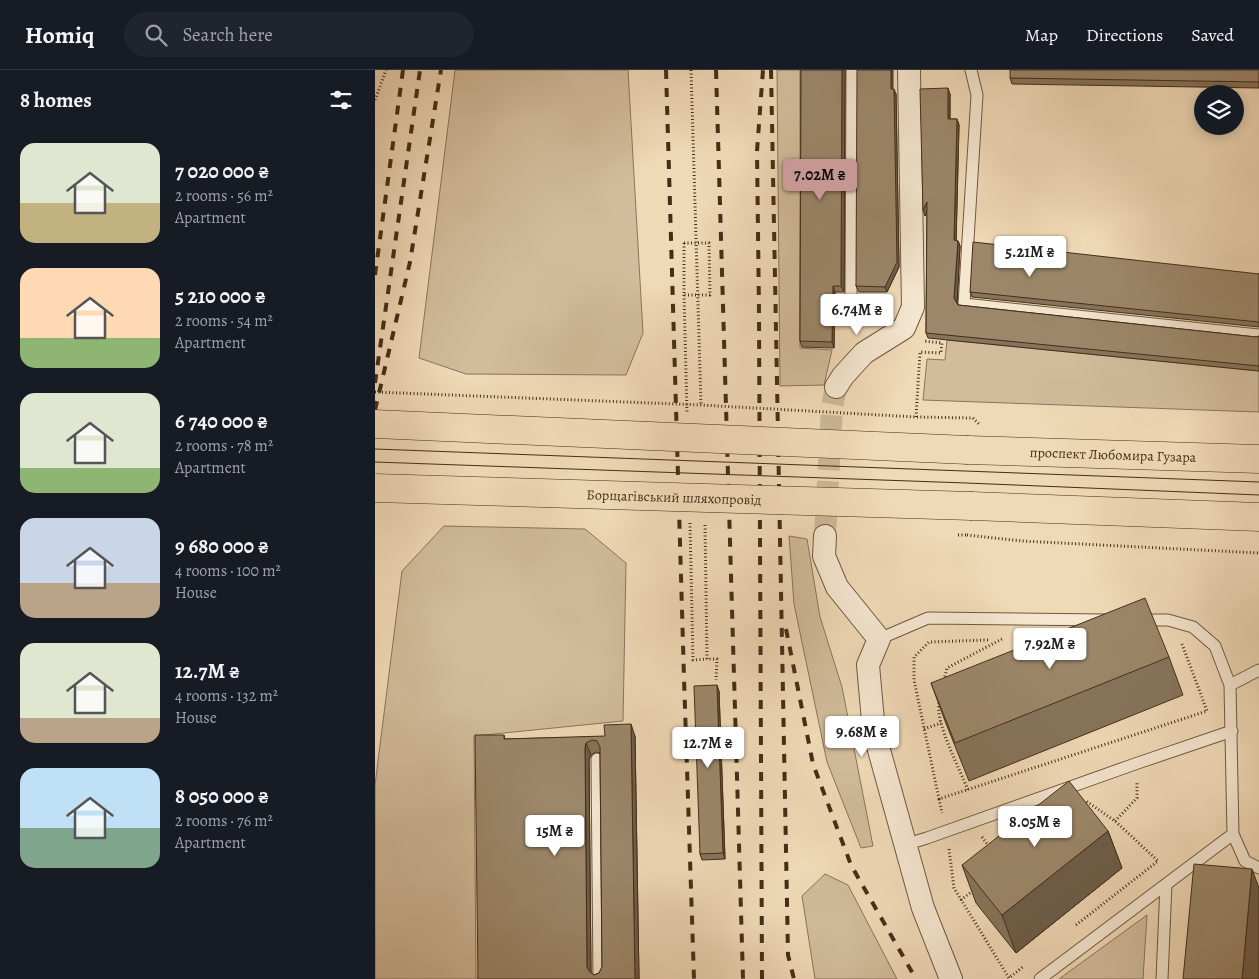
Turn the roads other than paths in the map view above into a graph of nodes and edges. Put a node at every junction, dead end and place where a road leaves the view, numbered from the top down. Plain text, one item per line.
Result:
1 (852, 70) edge
2 (909, 70) edge
3 (971, 70) edge
4 (857, 318) dead end
5 (1259, 335) edge
6 (836, 387) tunnel mouth
7 (375, 424) edge
8 (1259, 460) edge
9 (375, 488) edge
10 (1259, 517) edge
11 (825, 536) tunnel mouth
12 (879, 639) junction
13 (1259, 670) edge
14 (1230, 685) junction
15 (1232, 731) junction
16 (597, 759) edge
17 (1233, 834) junction
18 (904, 845) junction
19 (1259, 868) edge
20 (1166, 884) junction
21 (599, 979) edge
22 (951, 979) edge
23 (1039, 979) edge
24 (1162, 979) edge

1 - 4 lane
2 - 6 street
3 - 5 lane
7 - 8 main road, проспект Любомира Гузара, bridge
9 - 10 main road, Борщагівський шляхопровід, bridge
11 - 12 street
12 - 14 lane
12 - 18 street
13 - 14 lane
14 - 15 lane
15 - 17 lane
15 - 18 lane
16 - 21 lane
17 - 19 lane
17 - 20 lane
18 - 22 street
20 - 23 lane
20 - 24 lane

